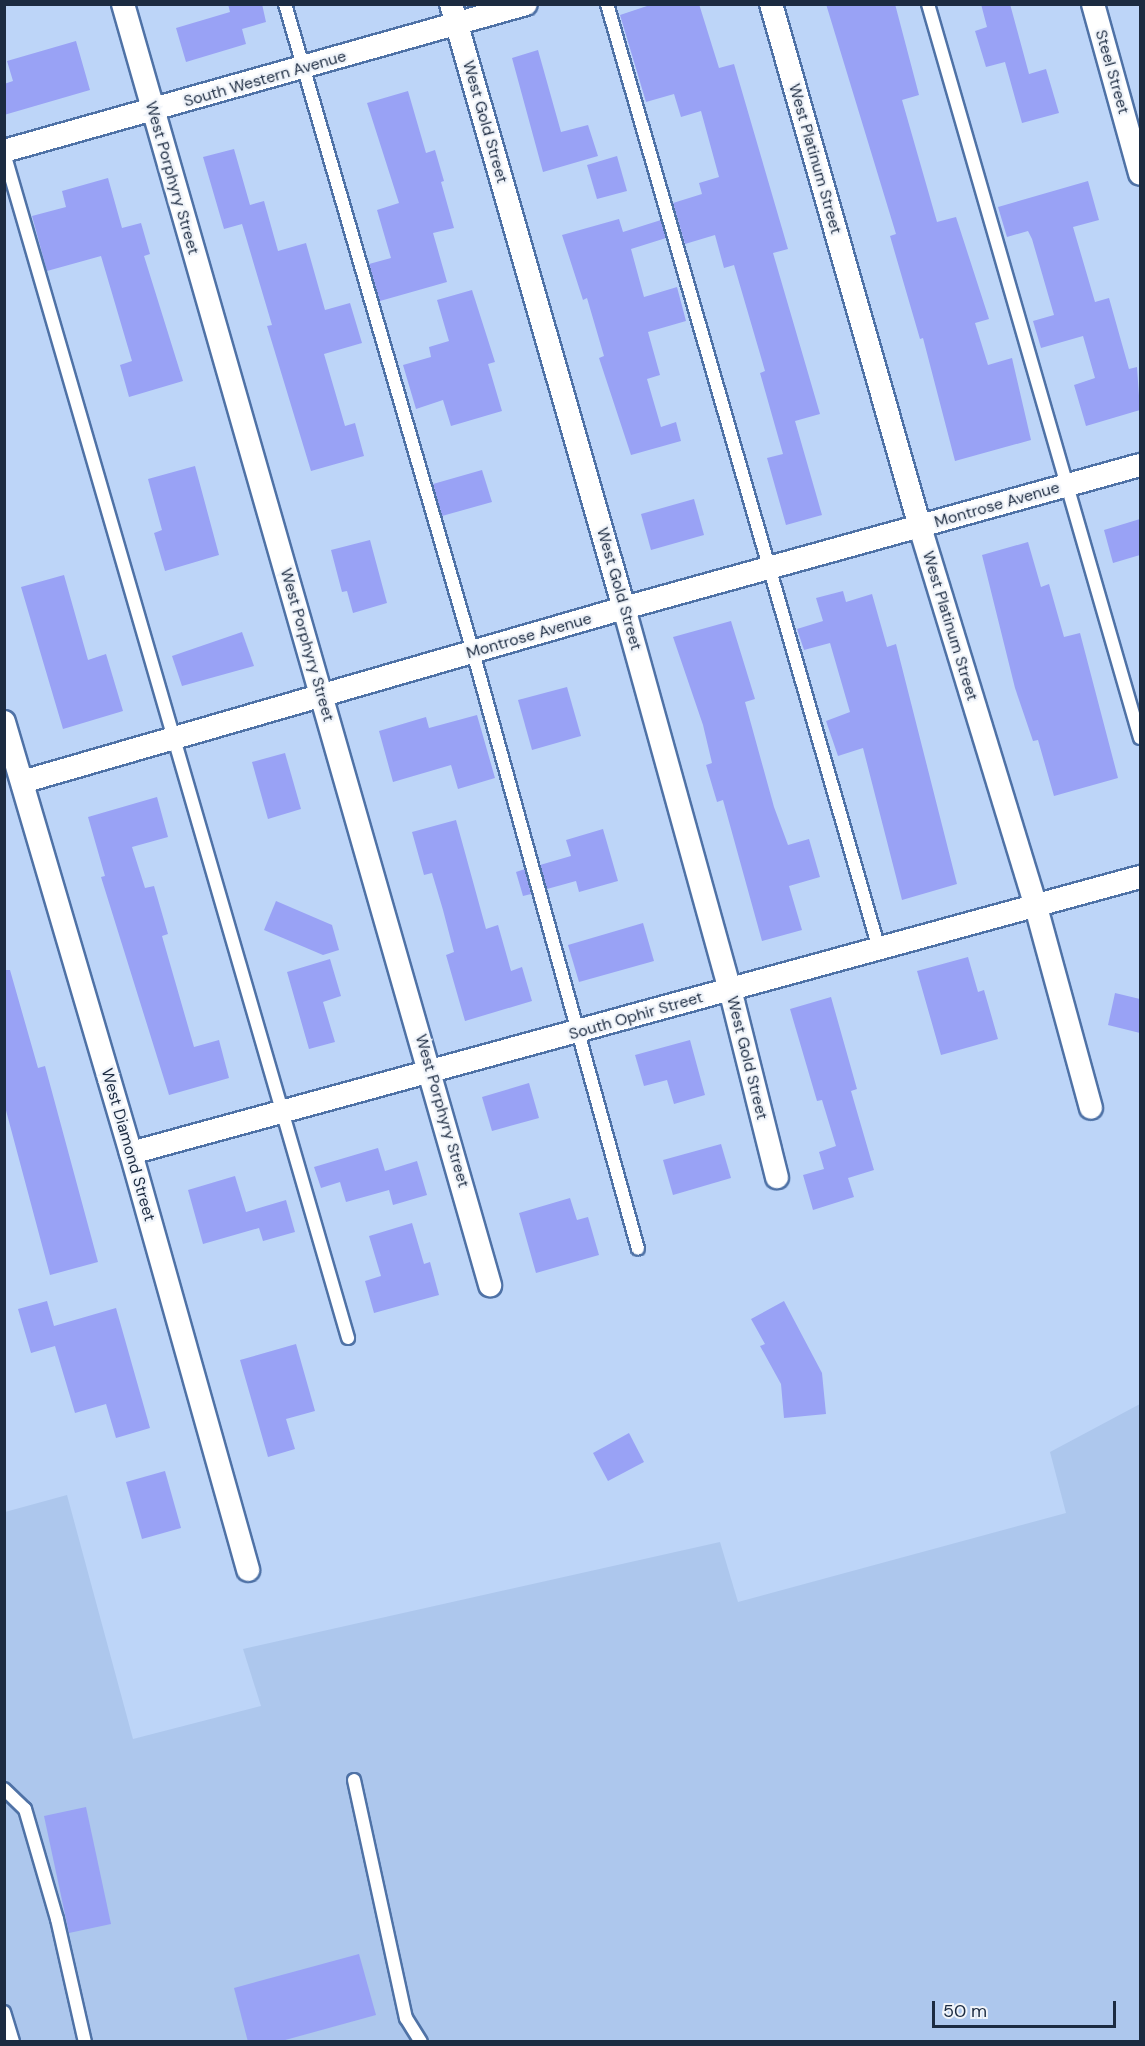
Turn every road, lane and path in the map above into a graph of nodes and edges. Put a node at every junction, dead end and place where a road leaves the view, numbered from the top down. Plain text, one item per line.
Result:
1 (123, 4) edge
2 (285, 4) edge
3 (526, 4) edge
4 (607, 4) edge
5 (771, 4) edge
6 (928, 4) edge
7 (1093, 4) edge
8 (454, 14) edge
9 (303, 68) junction
10 (153, 111) junction
11 (4, 152) edge
12 (1140, 174) edge
13 (1140, 465) edge
14 (1067, 486) junction
15 (920, 527) junction
16 (769, 568) junction
17 (624, 608) junction
18 (473, 652) junction
19 (322, 697) junction
20 (4, 722) edge
21 (1140, 738) edge
22 (174, 739) junction
23 (22, 782) junction
24 (1140, 877) edge
25 (1036, 907) junction
26 (879, 949) junction
27 (730, 989) junction
28 (580, 1031) junction
29 (432, 1073) junction
30 (1091, 1108) dead end
31 (282, 1113) junction
32 (131, 1153) junction
33 (777, 1177) dead end
34 (638, 1249) dead end
35 (490, 1285) dead end
36 (348, 1338) dead end
37 (248, 1570) dead end
38 (354, 1780) dead end
39 (4, 1789) edge
40 (4, 2012) edge
41 (13, 2042) edge
42 (85, 2042) edge
43 (421, 2042) edge

1 - 10 street, West Porphyry Street
2 - 9 lane
3 - 8 street, South Western Avenue
4 - 16 lane
5 - 15 street, West Platinum Street
6 - 14 lane
7 - 12 street, Steel Street
8 - 9 street, South Western Avenue
8 - 17 street, West Gold Street
9 - 10 street, South Western Avenue
9 - 18 lane
10 - 11 street, South Western Avenue
10 - 19 street, West Porphyry Street
11 - 22 lane
13 - 14 street, Montrose Avenue
14 - 15 street, Montrose Avenue
14 - 21 lane
15 - 16 street, Montrose Avenue
15 - 25 street, West Platinum Street
16 - 17 street, Montrose Avenue
16 - 26 lane
17 - 18 street, Montrose Avenue
17 - 27 street, West Gold Street
18 - 19 street, Montrose Avenue
18 - 28 lane
19 - 22 street, Montrose Avenue
19 - 29 street, West Porphyry Street
20 - 23 street, West Diamond Street
22 - 23 street, Montrose Avenue
22 - 31 lane
23 - 32 street, West Diamond Street
24 - 25 street, South Ophir Street
25 - 26 street, South Ophir Street
25 - 30 street, West Platinum Street
26 - 27 street, South Ophir Street
27 - 28 street, South Ophir Street
27 - 33 street, West Gold Street
28 - 29 street, South Ophir Street
28 - 34 lane
29 - 31 street, South Ophir Street
29 - 35 street, West Porphyry Street
31 - 32 street, South Ophir Street
31 - 36 lane
32 - 37 street, West Diamond Street
38 - 43 lane
39 - 42 lane
40 - 41 lane

